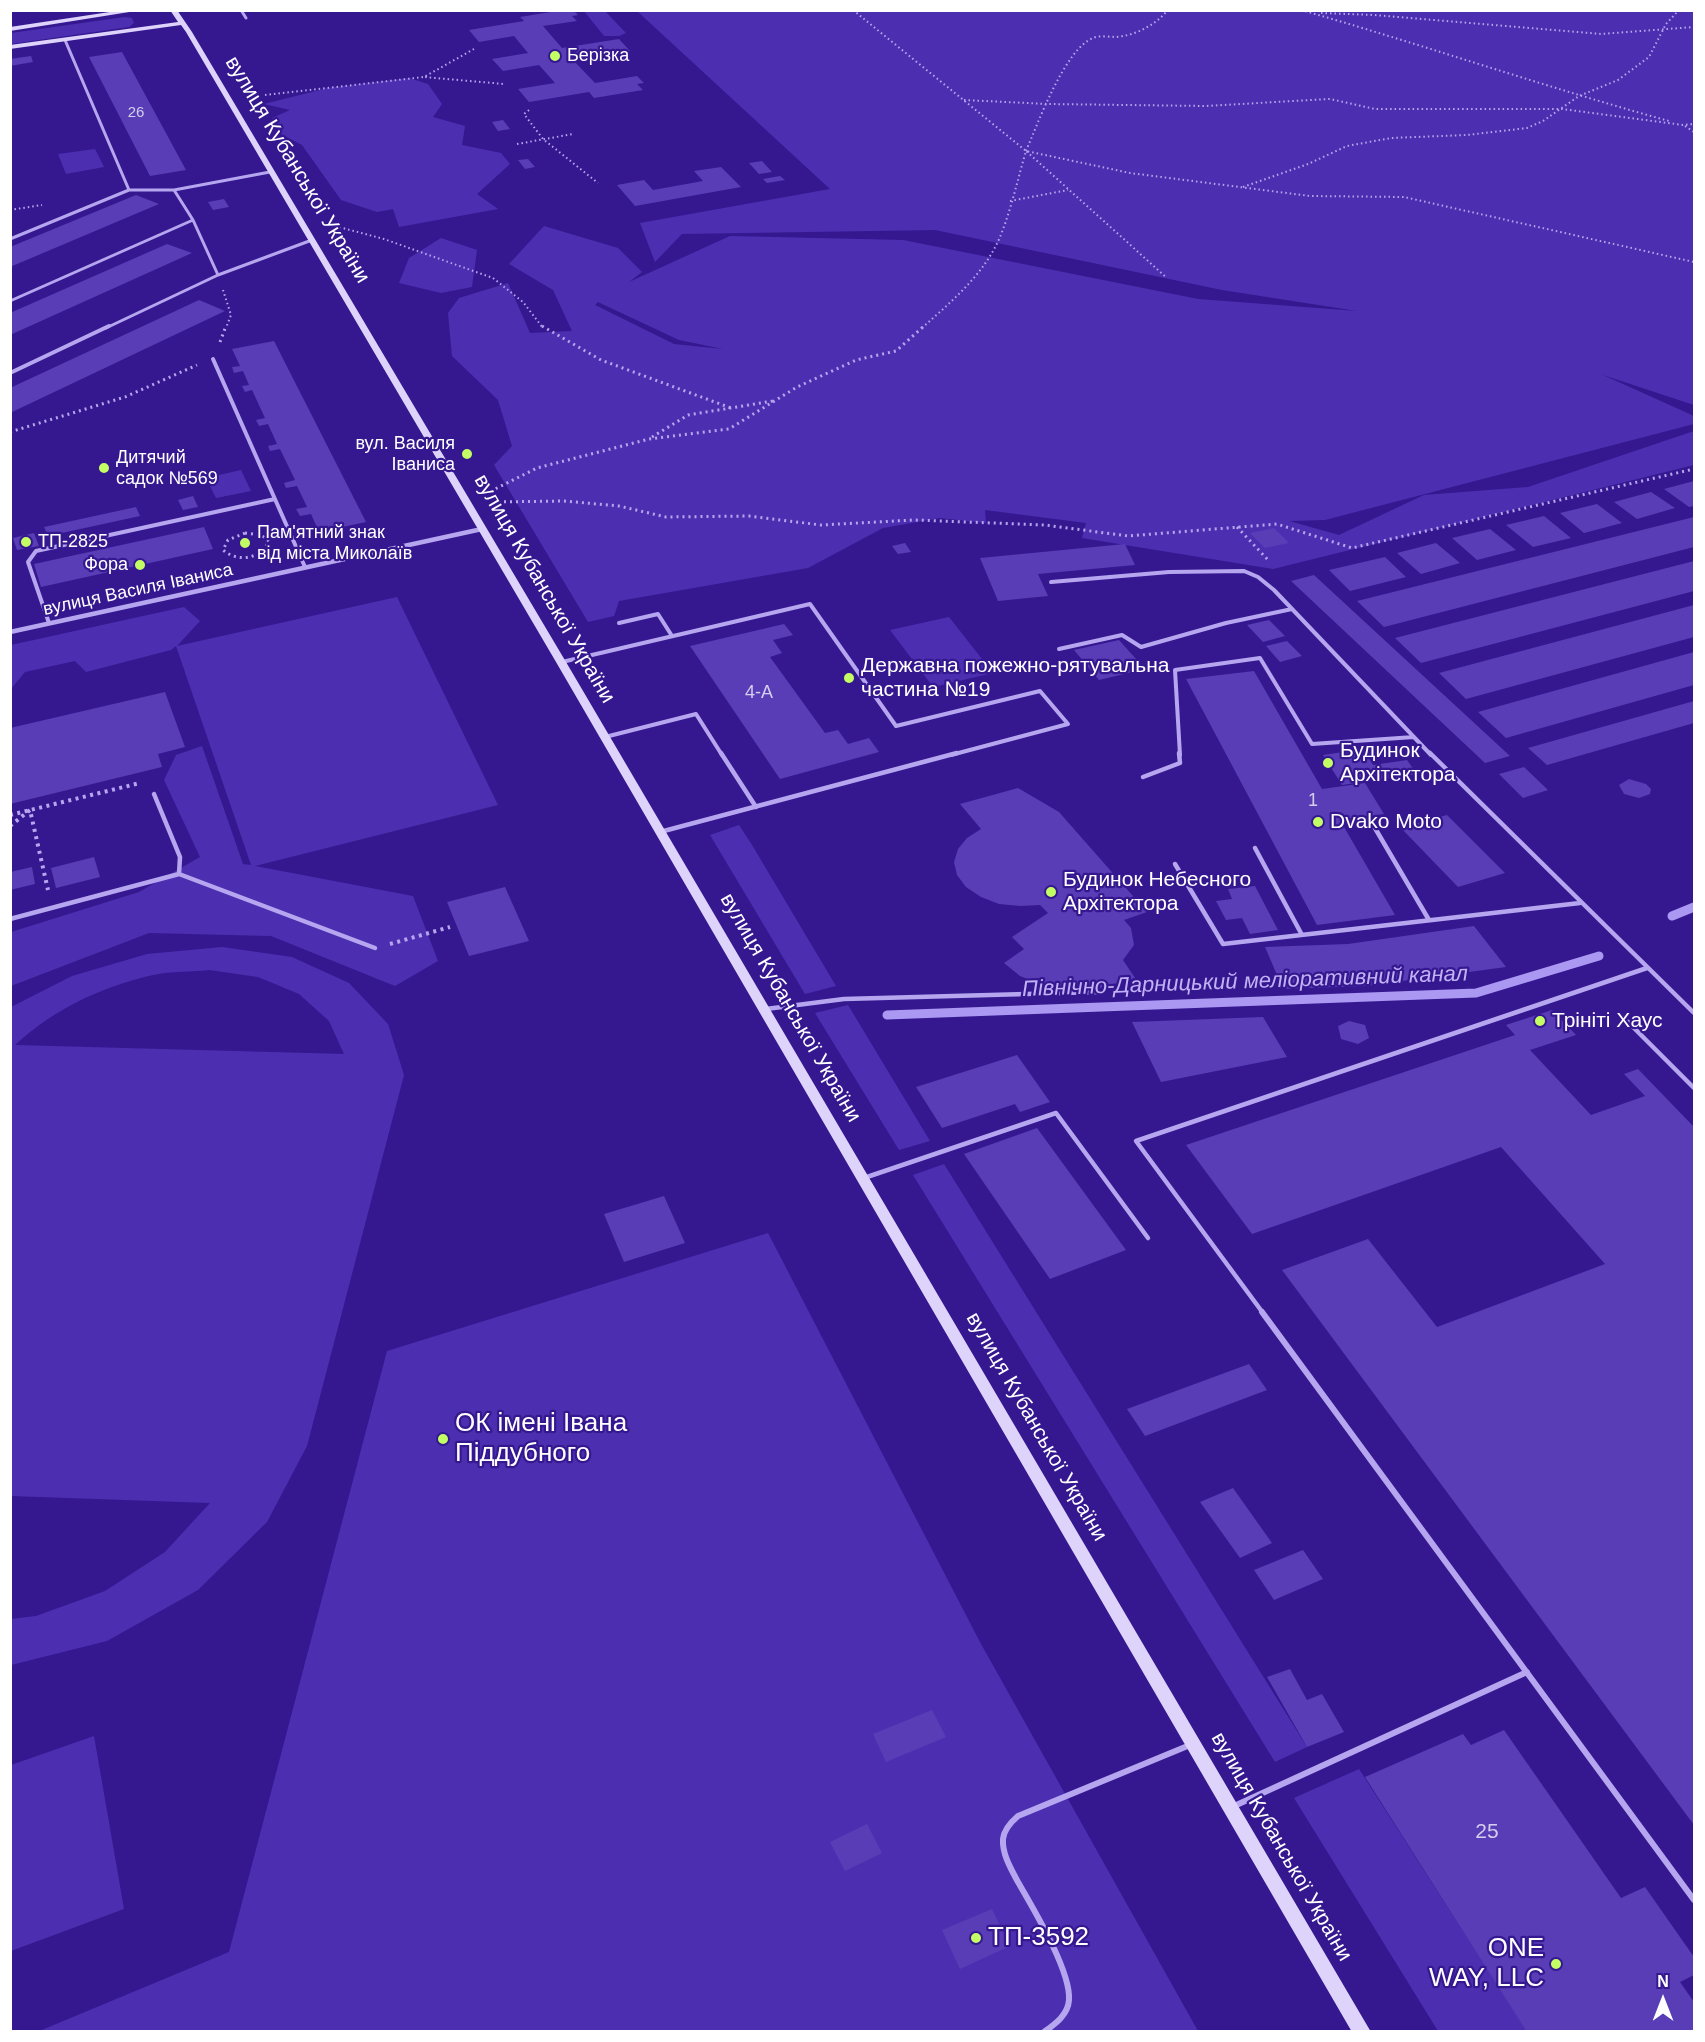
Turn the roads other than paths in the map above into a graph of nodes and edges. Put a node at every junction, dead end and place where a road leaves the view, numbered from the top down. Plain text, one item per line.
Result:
1 (139, 10) edge
2 (173, 10) edge
3 (241, 10) edge
4 (246, 18) dead end
5 (182, 23) junction
6 (10, 28) edge
7 (64, 40) junction
8 (10, 47) edge
9 (270, 172) junction
10 (129, 190) junction
11 (174, 190) junction
12 (193, 220) junction
13 (10, 239) edge
14 (312, 240) junction
15 (218, 275) junction
16 (10, 301) edge
17 (213, 358) road end
18 (10, 373) edge
19 (275, 499) junction
20 (482, 529) junction
21 (305, 567) junction
22 (1051, 582) dead end
23 (1292, 609) junction
24 (49, 623) junction
25 (619, 623) dead end
26 (10, 632) edge
27 (672, 636) junction
28 (1059, 649) dead end
29 (561, 662) junction
30 (1414, 736) junction
31 (604, 737) junction
32 (1143, 777) dead end
33 (153, 794) road end
34 (756, 807) junction
35 (1372, 823) dead end
36 (660, 832) junction
37 (1255, 848) dead end
38 (1175, 864) dead end
39 (179, 874) junction
40 (1580, 903) junction
41 (10, 919) edge
42 (1429, 920) junction
43 (1302, 935) junction
44 (375, 948) road end
45 (1647, 968) junction
46 (1099, 992) dead end
47 (765, 1010) junction
48 (1695, 1013) edge
49 (1628, 1022) dead end
50 (1695, 1088) edge
51 (864, 1178) junction
52 (1148, 1238) dead end
53 (1527, 1672) junction
54 (1195, 1743) junction
55 (1232, 1807) junction
56 (1695, 1900) edge
57 (1044, 2031) edge
58 (1362, 2031) edge

1 - 6 street
2 - 5 street, вулиця Кубанської України
3 - 4 lane
5 - 7 street
5 - 9 street, вулиця Кубанської України
7 - 8 street
7 - 10 lane
9 - 11 lane
9 - 14 street, вулиця Кубанської України
10 - 11 lane
10 - 13 lane
11 - 12 lane
12 - 15 lane
12 - 16 lane
14 - 15 lane
14 - 20 street, вулиця Кубанської України
15 - 18 lane
17 - 19 lane
19 - 21 lane
19 - 24 lane
20 - 21 street, вулиця Василя Іваниса
20 - 29 street, вулиця Кубанської України
21 - 24 street, вулиця Василя Іваниса
22 - 23 lane
23 - 28 lane
23 - 30 lane
24 - 26 street, вулиця Василя Іваниса
25 - 27 lane
27 - 29 lane
27 - 34 lane
29 - 31 street, вулиця Кубанської України
30 - 32 lane
30 - 40 lane
31 - 34 lane
31 - 36 street, вулиця Кубанської України
33 - 39 lane
34 - 36 lane
35 - 42 lane
36 - 47 street, вулиця Кубанської України
37 - 43 lane
38 - 43 lane
39 - 41 lane
39 - 44 lane
40 - 42 lane
40 - 45 lane
42 - 43 lane
45 - 48 lane
45 - 53 lane
46 - 47 lane
47 - 51 street, вулиця Кубанської України
49 - 50 lane
51 - 52 lane
51 - 54 street, вулиця Кубанської України
53 - 55 lane
53 - 56 lane
54 - 55 street, вулиця Кубанської України
54 - 57 lane
55 - 58 street, вулиця Кубанської України

